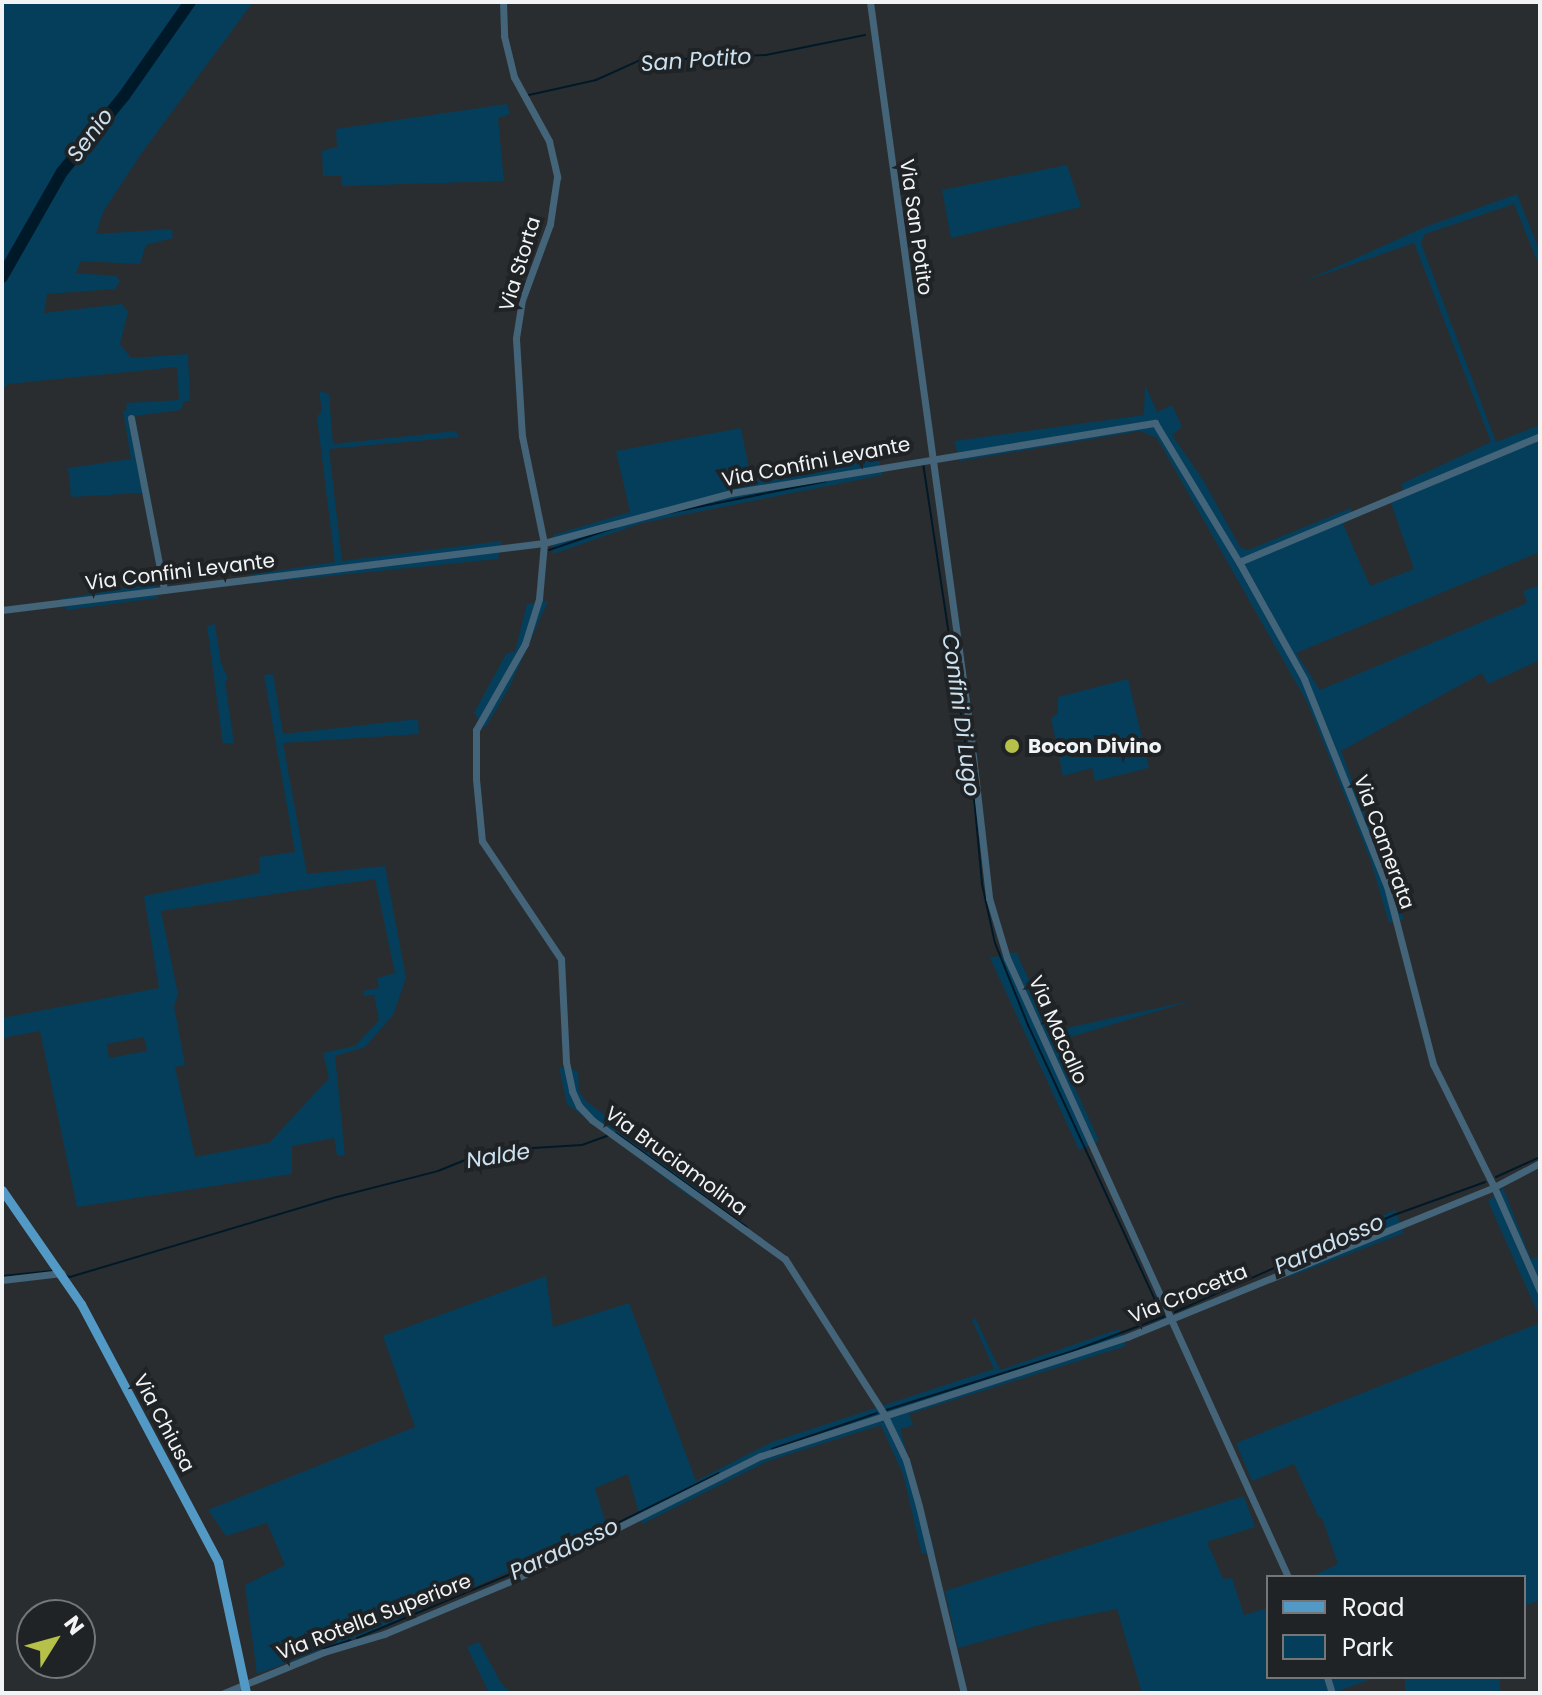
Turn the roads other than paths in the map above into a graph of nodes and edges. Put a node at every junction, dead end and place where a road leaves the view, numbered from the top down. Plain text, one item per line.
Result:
1 (503, 2) edge
2 (870, 2) edge
3 (131, 418) dead end
4 (1540, 436) edge
5 (931, 457) junction
6 (544, 543) junction
7 (1239, 562) junction
8 (164, 590) junction
9 (2, 610) edge
10 (1540, 1163) edge
11 (1494, 1187) junction
12 (2, 1190) edge
13 (62, 1273) junction
14 (2, 1280) edge
15 (1540, 1291) edge
16 (1172, 1318) junction
17 (884, 1414) junction
18 (1287, 1575) edge
19 (245, 1689) edge
20 (224, 1693) edge
21 (964, 1693) edge

1 - 6 street, Via Storta
2 - 5 street, Via San Potito
3 - 8 street
4 - 7 street
5 - 6 street, Via Confini Levante
5 - 7 street, Via Confini Levante
5 - 16 street, Via Macallo
6 - 8 street, Via Confini Levante
6 - 17 street, Via Bruciamolina
7 - 11 street, Via Camerata
8 - 9 street, Via Confini Levante
10 - 11 street, Via Crocetta
11 - 15 street, Via Camerata
11 - 16 street, Via Crocetta
12 - 13 main road, Via Chiusa
13 - 14 street
13 - 19 main road, Via Chiusa
16 - 17 street, Via Crocetta
16 - 18 street, Via Macallo
17 - 19 street, Via Rotella Superiore
17 - 21 street, Via Bruciamolina
19 - 20 street, Via Rotella Superiore

